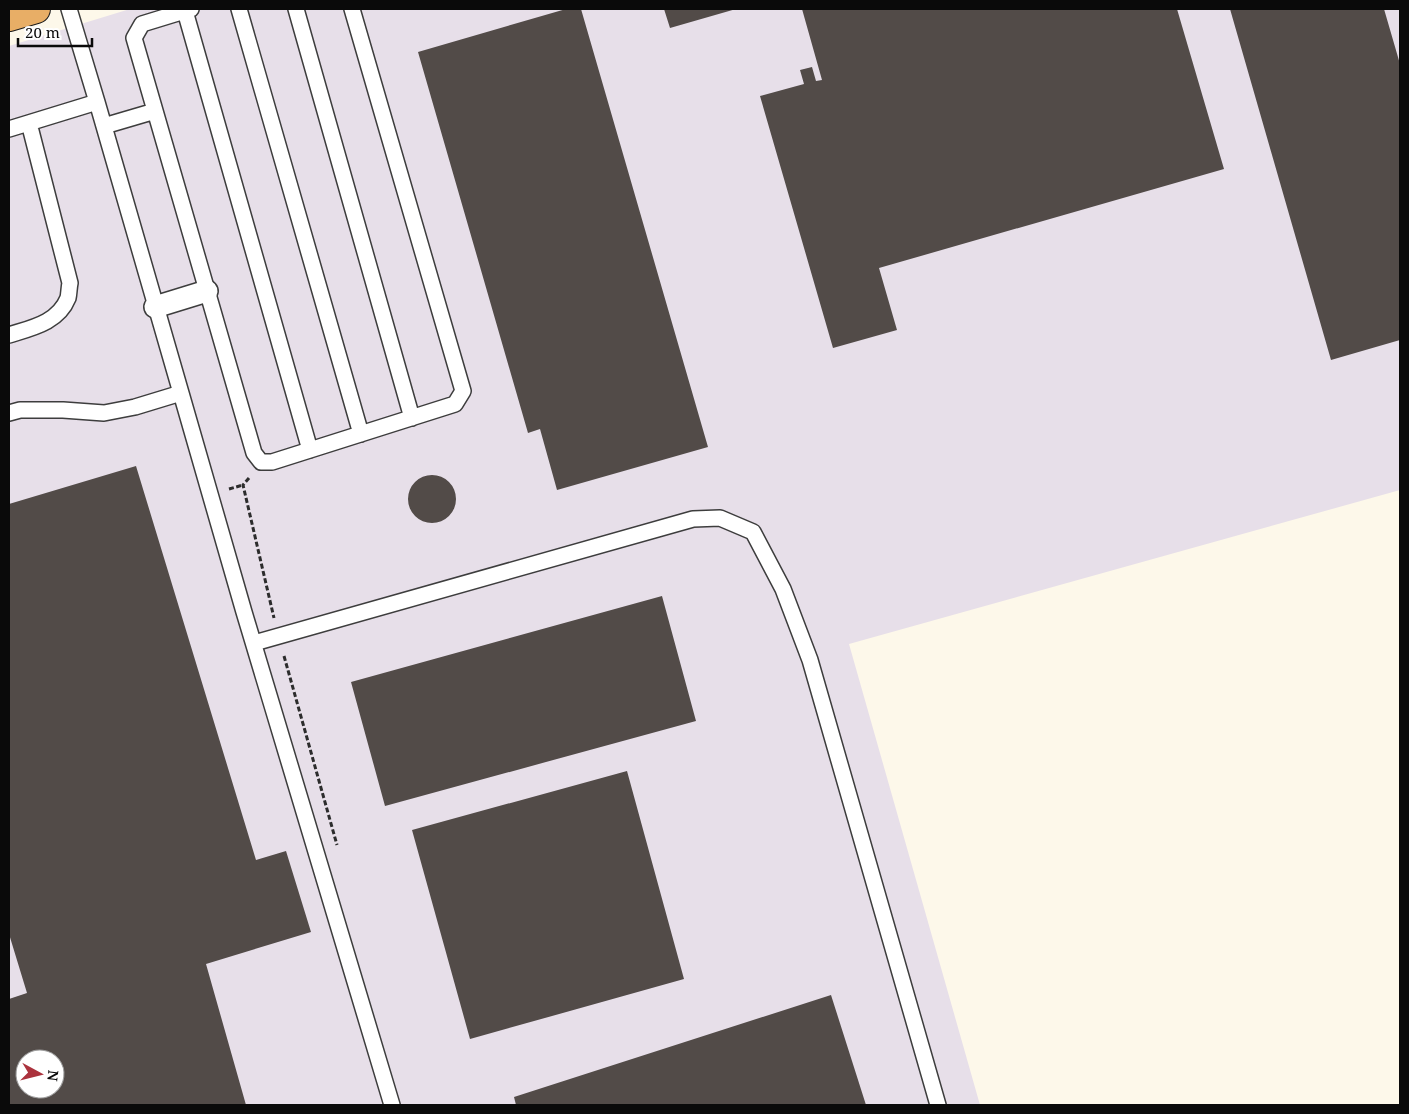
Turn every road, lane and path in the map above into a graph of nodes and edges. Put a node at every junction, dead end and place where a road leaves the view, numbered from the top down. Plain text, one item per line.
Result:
1 (36, 9) edge
2 (69, 9) edge
3 (239, 9) edge
4 (296, 9) edge
5 (352, 9) edge
6 (188, 10) edge
7 (9, 17) edge
8 (97, 102) junction
9 (155, 110) junction
10 (29, 123) junction
11 (104, 126) junction
12 (9, 129) edge
13 (207, 291) junction
14 (155, 307) junction
15 (9, 335) edge
16 (181, 393) junction
17 (9, 413) edge
18 (412, 418) junction
19 (361, 434) junction
20 (310, 450) junction
21 (261, 462) junction
22 (278, 636) junction
23 (254, 643) junction
24 (337, 846) dead end
25 (392, 1105) edge
26 (938, 1105) edge

1 - 7 highway
2 - 8 lane
3 - 19 lane
4 - 18 lane
5 - 18 lane
6 - 9 lane
6 - 20 lane
8 - 10 lane
8 - 11 lane
9 - 11 lane
9 - 13 lane
10 - 12 lane
10 - 15 lane
11 - 14 lane
13 - 14 street
13 - 21 lane
14 - 16 lane
16 - 17 lane
16 - 23 lane
18 - 19 lane
19 - 20 lane
20 - 21 lane
21 - 22 path
22 - 23 lane
22 - 24 path
22 - 26 lane
23 - 25 lane

